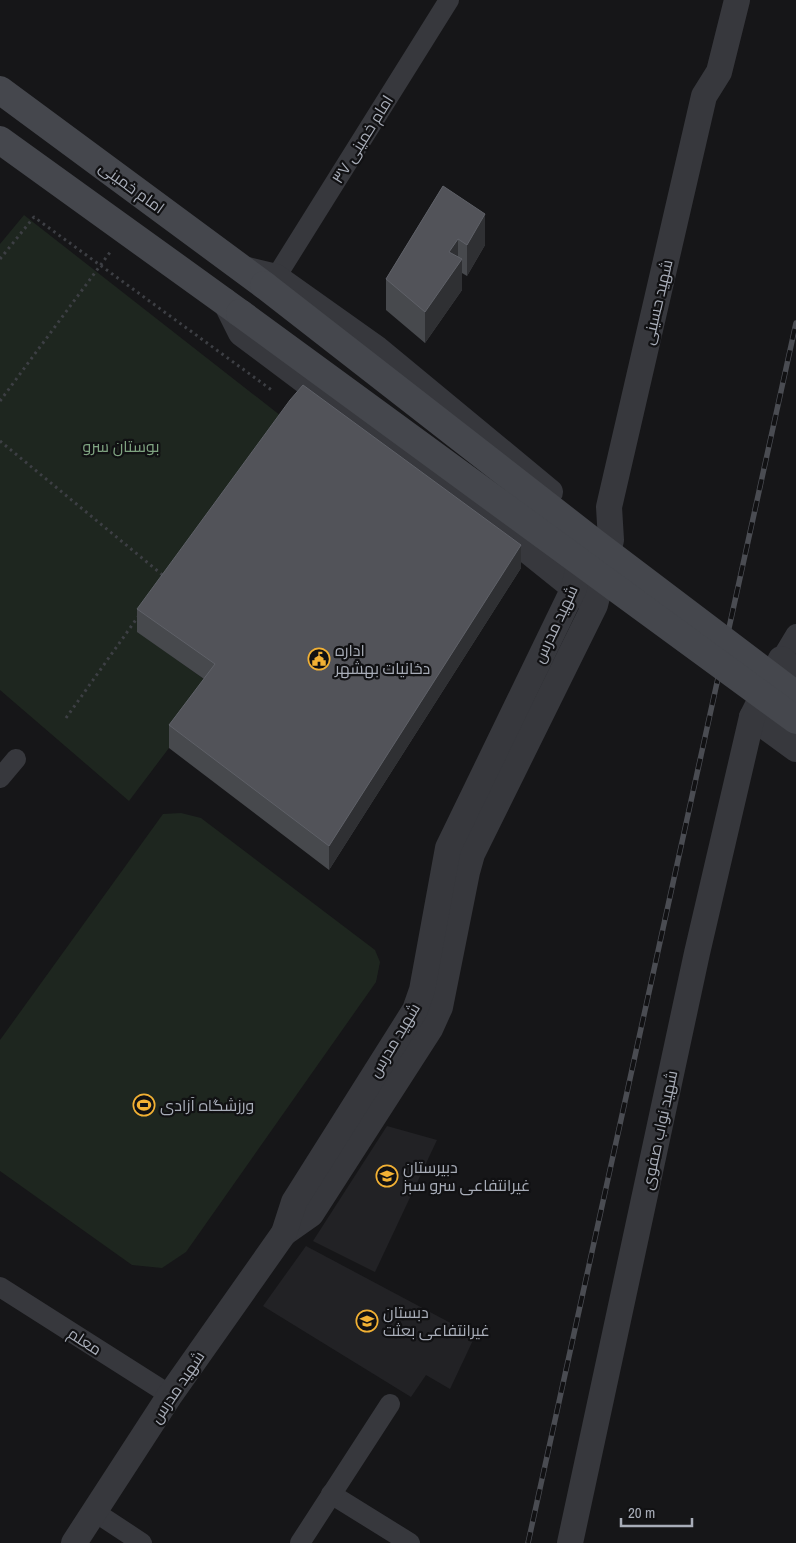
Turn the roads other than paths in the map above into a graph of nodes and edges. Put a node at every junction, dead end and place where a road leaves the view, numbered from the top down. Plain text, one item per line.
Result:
1 (448, 0) edge
2 (718, 0) edge
3 (737, 0) edge
4 (0, 90) edge
5 (704, 96) junction
6 (0, 140) edge
7 (262, 278) junction
8 (232, 307) junction
9 (521, 468) junction
10 (542, 485) junction
11 (609, 507) junction
12 (482, 514) junction
13 (590, 524) junction
14 (505, 532) junction
15 (612, 540) junction
16 (574, 588) junction
17 (595, 605) junction
18 (796, 634) edge
19 (789, 665) edge
20 (796, 695) edge
21 (752, 717) junction
22 (796, 720) edge
23 (796, 749) edge
24 (16, 759) dead end
25 (0, 778) edge
26 (284, 1233) junction
27 (0, 1287) edge
28 (170, 1395) junction
29 (390, 1404) dead end
30 (331, 1494) junction
31 (95, 1512) junction
32 (74, 1543) edge
33 (142, 1543) edge
34 (300, 1543) edge
35 (410, 1543) edge
36 (570, 1543) edge

1 - 7 street, امام خمینی ۳۷
2 - 5 street, شهید حسینی
3 - 5 street, شهید حسینی
4 - 7 main road, امام خمینی
5 - 11 street, شهید حسینی
6 - 8 main road
7 - 9 street
7 - 20 main road, امام خمینی, bridge
8 - 12 street
8 - 22 main road, bridge
9 - 10 street
9 - 12 street
10 - 13 street
10 - 14 street
11 - 13 street
11 - 15 street, شهید مدرس
12 - 14 street
13 - 15 street
13 - 16 street, شهید مدرس
14 - 16 street
15 - 17 street, شهید مدرس
16 - 17 street
16 - 26 street, شهید مدرس
17 - 26 street, شهید مدرس
18 - 19 street
19 - 21 street, شهید نواب صفوی
21 - 23 street
21 - 36 street, شهید نواب صفوی
24 - 25 street
26 - 28 street, شهید مدرس
27 - 28 street, معلم
28 - 31 street, شهید مدرس
29 - 30 street
30 - 34 street
30 - 35 street
31 - 32 street, شهید مدرس
31 - 33 street

